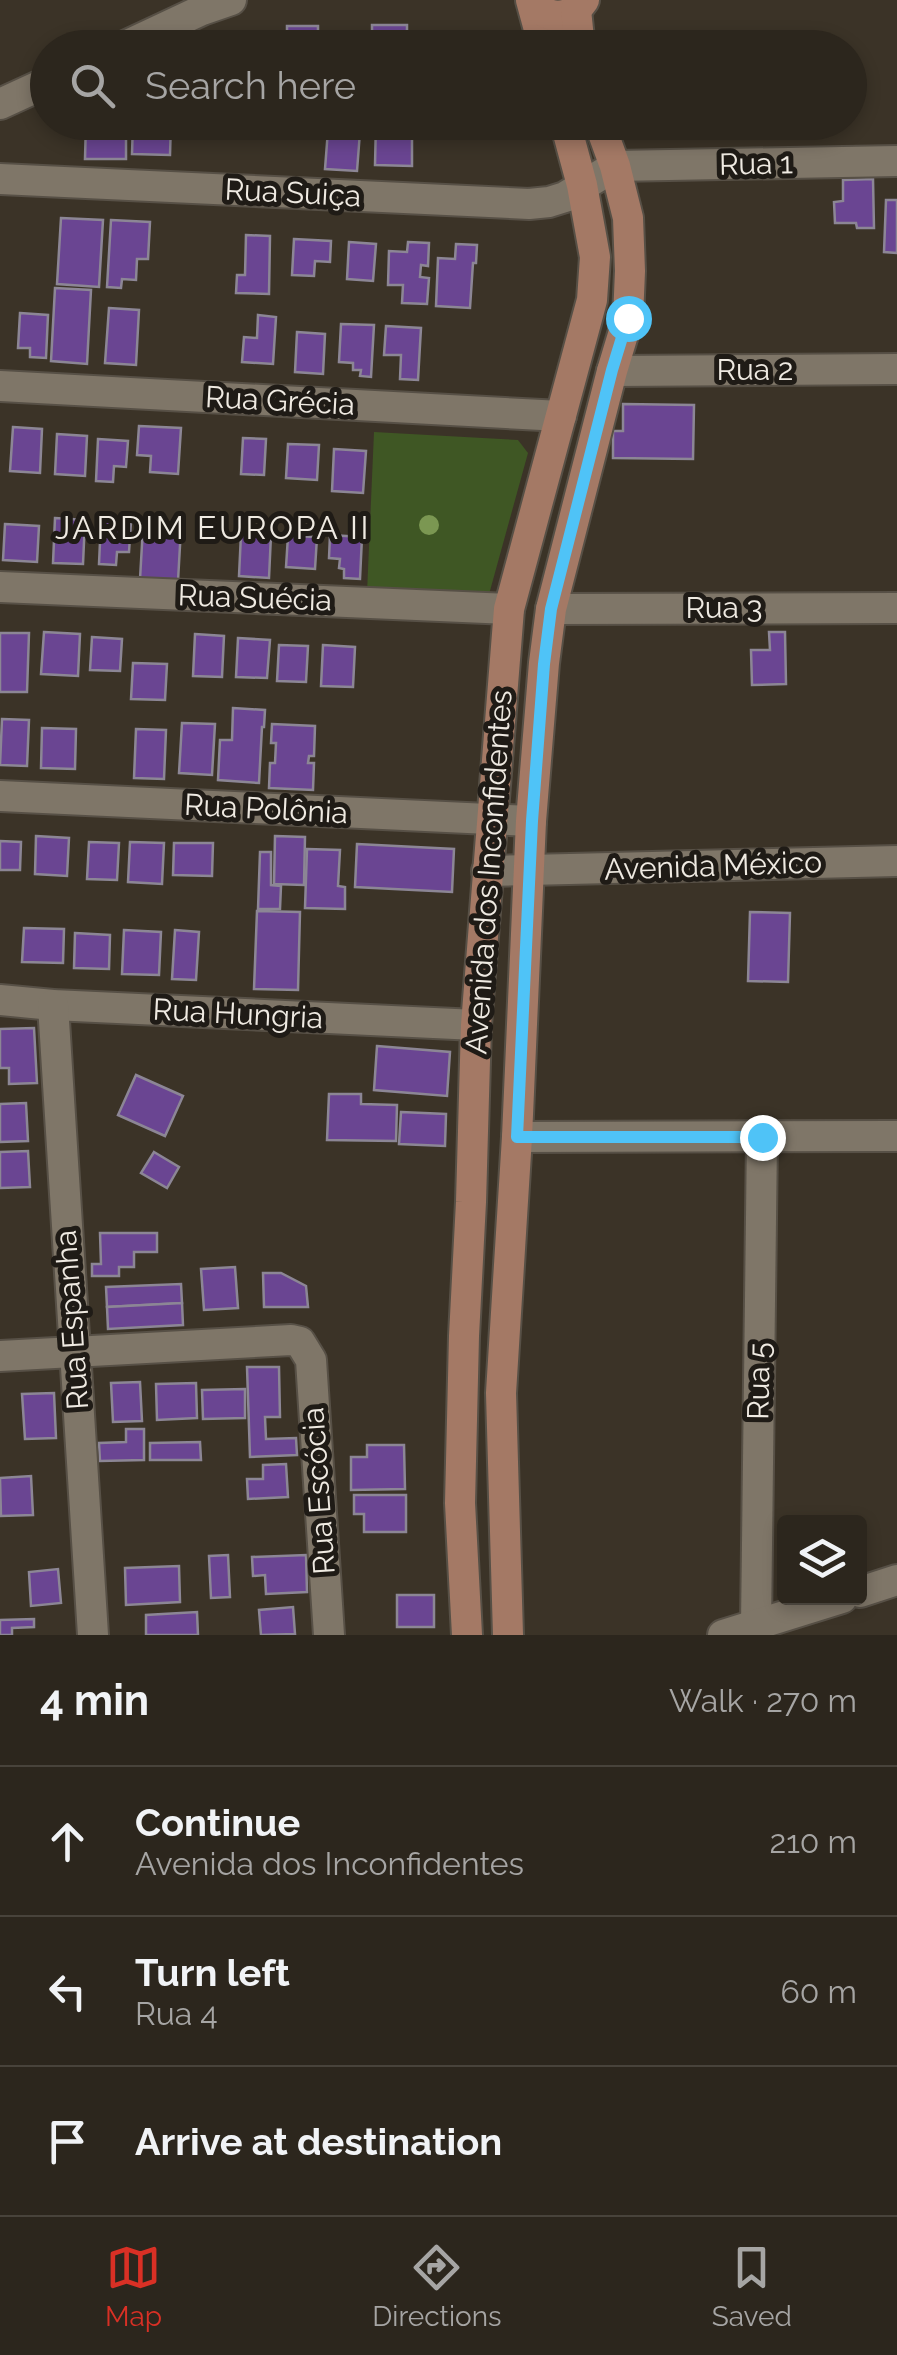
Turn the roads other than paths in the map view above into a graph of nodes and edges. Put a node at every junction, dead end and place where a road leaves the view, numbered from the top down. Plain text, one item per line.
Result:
1 (231, 0) edge
2 (532, 0) edge
3 (580, 5) edge
4 (159, 30) edge
5 (540, 30) edge
6 (30, 90) edge
7 (0, 104) edge
8 (570, 140) edge
9 (606, 140) edge
10 (897, 161) edge
11 (615, 166) junction
12 (0, 179) edge
13 (582, 184) junction
14 (897, 368) edge
15 (612, 370) junction
16 (0, 386) edge
17 (560, 416) junction
18 (0, 587) edge
19 (897, 608) edge
20 (509, 609) junction
21 (551, 609) junction
22 (0, 796) edge
23 (492, 819) junction
24 (532, 821) junction
25 (897, 860) edge
26 (487, 871) junction
27 (529, 871) junction
28 (0, 1000) edge
29 (52, 1005) junction
30 (476, 1026) junction
31 (897, 1136) edge
32 (517, 1137) junction
33 (762, 1137) junction
34 (74, 1353) junction
35 (0, 1356) edge
36 (897, 1580) edge
37 (867, 1590) edge
38 (820, 1605) edge
39 (734, 1632) edge
40 (92, 1635) edge
41 (329, 1635) edge
42 (466, 1635) edge
43 (508, 1635) edge

1 - 4 street
2 - 3 street
2 - 5 street
6 - 7 street
8 - 13 street, Avenida dos Inconfidentes
9 - 11 street, Avenida dos Inconfidentes
10 - 11 street, Rua 1
11 - 13 street, Rua Suiça
11 - 15 street, Avenida dos Inconfidentes
12 - 13 street, Rua Suiça
13 - 17 street, Avenida dos Inconfidentes
14 - 15 street, Rua 2
15 - 21 street, Avenida dos Inconfidentes
16 - 17 street, Rua Grécia
17 - 20 street, Avenida dos Inconfidentes
18 - 20 street, Rua Suécia
19 - 21 street, Rua 3
20 - 23 street, Avenida dos Inconfidentes
21 - 24 street, Avenida dos Inconfidentes
22 - 23 street, Rua Polônia
23 - 24 street, Rua Polônia
23 - 26 street, Avenida dos Inconfidentes
24 - 27 street, Avenida dos Inconfidentes
25 - 27 street, Avenida México
26 - 27 street, Avenida México
26 - 30 street, Avenida dos Inconfidentes
27 - 32 street, Avenida dos Inconfidentes
28 - 29 street, Rua Hungria
29 - 30 street, Rua Hungria
29 - 34 street, Rua Espanha
30 - 42 street, Avenida dos Inconfidentes
31 - 33 street
32 - 33 street
32 - 43 street, Avenida dos Inconfidentes
33 - 39 street, Rua 5
34 - 35 street
34 - 40 street, Rua Espanha
34 - 41 street, Rua Escócia
36 - 37 street
38 - 39 street

